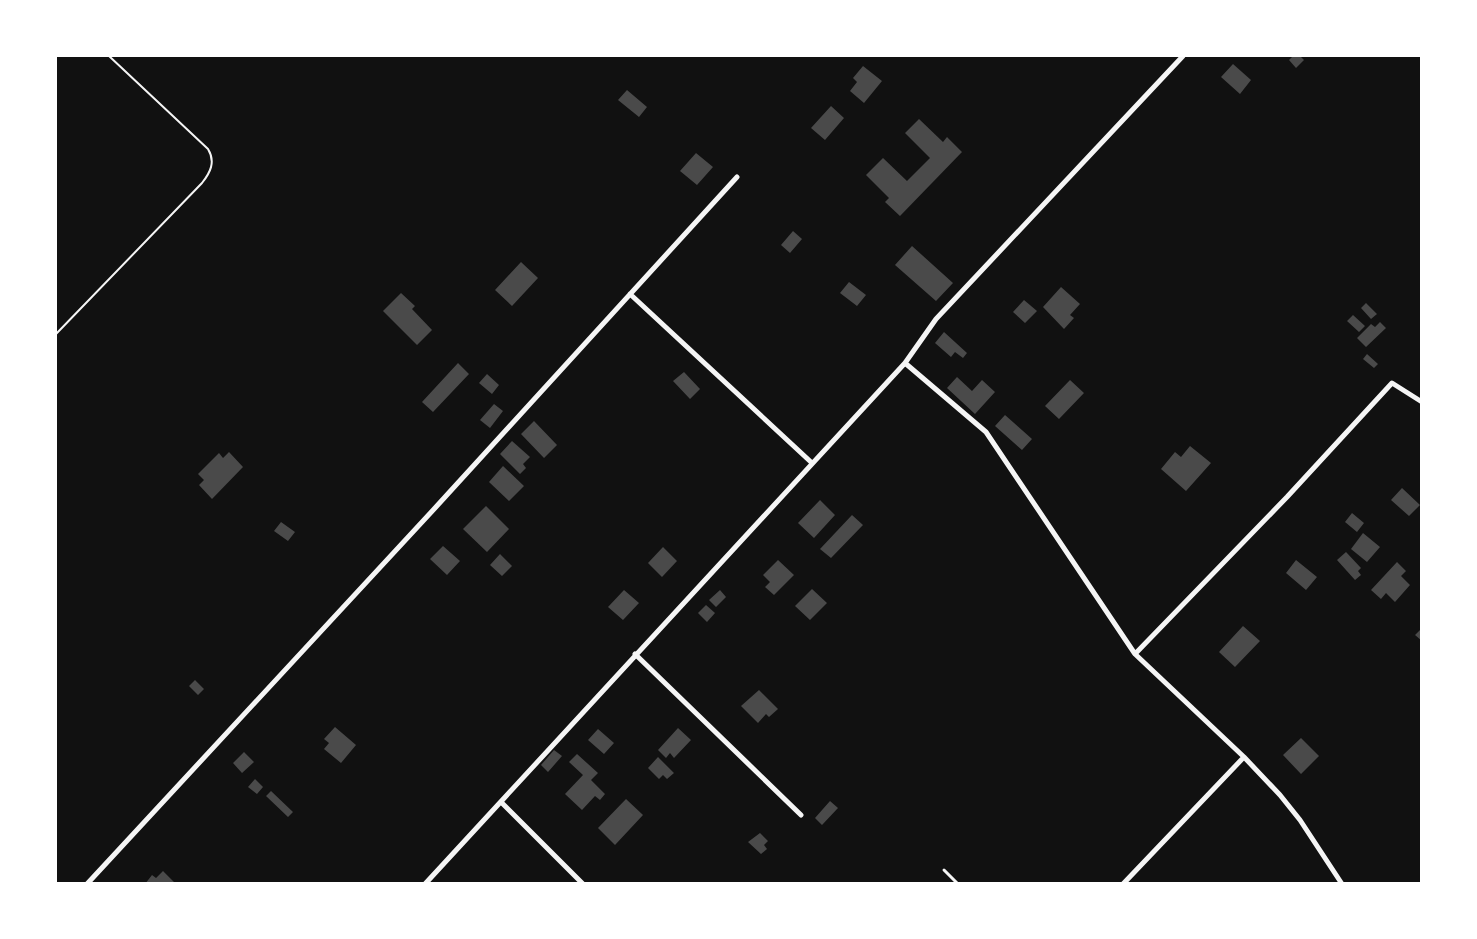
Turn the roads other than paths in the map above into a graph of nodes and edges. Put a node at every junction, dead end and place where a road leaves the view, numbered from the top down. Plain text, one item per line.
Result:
1 (1183, 56) edge
2 (737, 177) dead end
3 (630, 294) junction
4 (905, 363) junction
5 (1422, 402) edge
6 (812, 463) junction
7 (636, 654) junction
8 (1135, 654) junction
9 (1244, 757) junction
10 (501, 802) junction
11 (801, 815) dead end
12 (944, 870) dead end
13 (87, 884) edge
14 (425, 884) edge
15 (583, 884) edge
16 (958, 884) edge
17 (1122, 884) edge
18 (1342, 884) edge

1 - 4 street
2 - 3 street
3 - 6 street
3 - 13 street
4 - 6 street
4 - 8 street
5 - 8 street
6 - 7 street
7 - 10 street
7 - 11 street
8 - 9 street
9 - 17 street
9 - 18 street
10 - 14 street
10 - 15 street
12 - 16 lane

